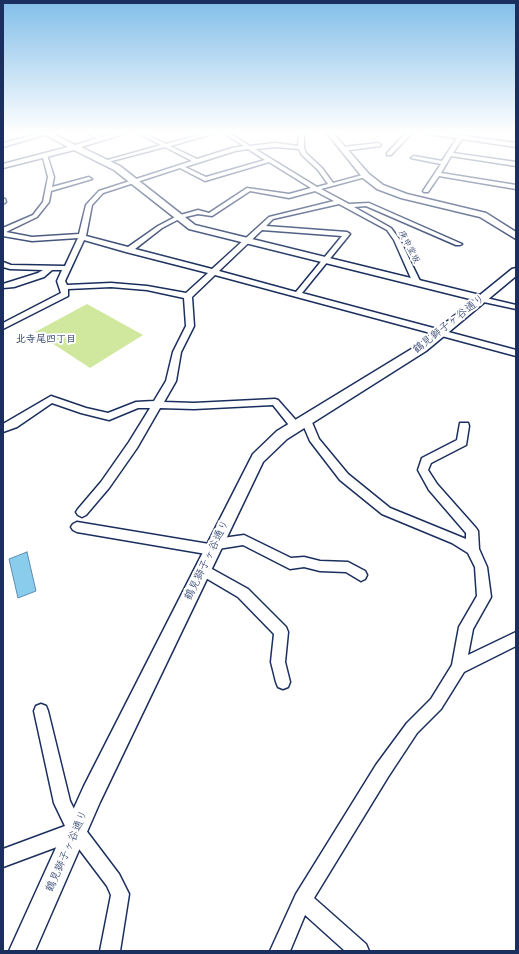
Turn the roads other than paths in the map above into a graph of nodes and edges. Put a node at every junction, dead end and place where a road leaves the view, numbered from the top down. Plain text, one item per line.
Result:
1 (366, 176) edge
2 (51, 177) edge
3 (128, 177) edge
4 (148, 177) edge
5 (200, 177) edge
6 (213, 177) edge
7 (296, 177) edge
8 (326, 177) edge
9 (364, 177) edge
10 (435, 177) edge
11 (452, 177) edge
12 (89, 179) dead end
13 (134, 181) junction
14 (332, 185) junction
15 (516, 187) edge
16 (316, 189) junction
17 (49, 190) junction
18 (426, 191) dead end
19 (340, 202) junction
20 (350, 206) junction
21 (179, 217) junction
22 (262, 228) junction
23 (3, 231) edge
24 (3, 234) edge
25 (516, 236) edge
26 (82, 237) junction
27 (247, 241) junction
28 (458, 244) dead end
29 (129, 250) junction
30 (325, 260) junction
31 (3, 264) edge
32 (50, 268) junction
33 (66, 268) junction
34 (516, 271) edge
35 (214, 272) junction
36 (417, 283) junction
37 (3, 286) edge
38 (64, 287) junction
39 (297, 294) junction
40 (188, 296) junction
41 (482, 299) junction
42 (516, 307) edge
43 (3, 326) edge
44 (442, 333) junction
45 (516, 353) edge
46 (156, 405) junction
47 (301, 423) junction
48 (464, 426) dead end
49 (3, 428) edge
50 (82, 512) dead end
51 (77, 527) dead end
52 (214, 547) junction
53 (473, 549) junction
54 (203, 570) junction
55 (361, 574) dead end
56 (516, 639) edge
57 (459, 667) junction
58 (283, 682) dead end
59 (41, 712) dead end
60 (76, 831) junction
61 (3, 858) edge
62 (302, 900) junction
63 (22, 951) edge
64 (110, 951) edge
65 (280, 951) edge
66 (359, 951) edge

1 - 25 street
2 - 17 street
3 - 13 street
4 - 13 street
5 - 6 street
7 - 16 street, 庚申堂坂
8 - 14 street
9 - 14 street
10 - 18 street
11 - 15 street
12 - 17 street
13 - 21 street
13 - 26 street
14 - 16 street
16 - 19 street, 庚申堂坂
16 - 21 street
17 - 23 street
19 - 20 street, 庚申堂坂
19 - 22 street
20 - 28 street
20 - 36 street, 庚申堂坂
21 - 27 street
21 - 29 street
22 - 27 street
22 - 30 street
24 - 26 street
26 - 29 street
26 - 33 street
27 - 30 street
27 - 35 street
29 - 35 street
30 - 36 street
30 - 39 street
31 - 32 street
32 - 33 street
32 - 37 street
33 - 38 street
34 - 41 street, 鶴見獅子ヶ谷通り
35 - 39 street
35 - 40 street
36 - 41 street
38 - 40 street
38 - 43 street
39 - 44 street
40 - 46 street
41 - 42 street
41 - 44 street, 鶴見獅子ヶ谷通り
44 - 45 street
44 - 47 street, 鶴見獅子ヶ谷通り
46 - 47 street
46 - 49 street
46 - 50 street
47 - 52 street, 鶴見獅子ヶ谷通り
47 - 53 street
48 - 53 street
51 - 52 street
52 - 54 street, 鶴見獅子ヶ谷通り
52 - 55 street
53 - 57 street
54 - 58 street
54 - 60 street, 鶴見獅子ヶ谷通り
56 - 57 street
57 - 62 street
59 - 60 street
60 - 61 street
60 - 63 street, 鶴見獅子ヶ谷通り
60 - 64 street
62 - 65 street
62 - 66 street

